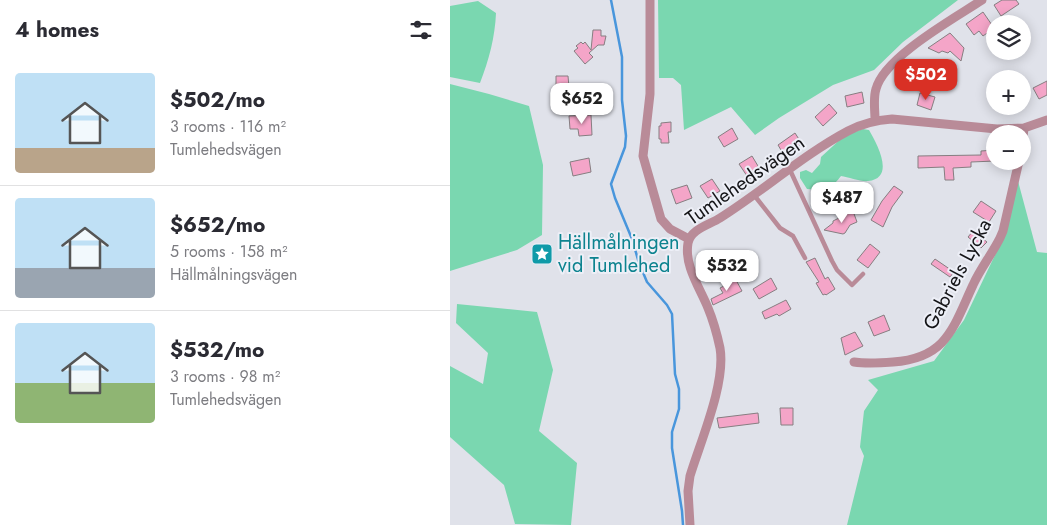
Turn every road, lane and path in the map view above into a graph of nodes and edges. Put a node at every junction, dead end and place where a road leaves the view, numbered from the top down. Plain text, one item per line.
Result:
1 (650, 0) edge
2 (982, 0) edge
3 (875, 120) junction
4 (1047, 120) edge
5 (1031, 126) edge
6 (986, 128) edge
7 (790, 170) junction
8 (1017, 170) edge
9 (754, 195) junction
10 (690, 239) junction
11 (805, 258) dead end
12 (863, 274) dead end
13 (854, 362) dead end
14 (690, 525) edge

1 - 10 street
2 - 3 street
3 - 6 street, Tumlehedsvägen
3 - 7 street, Tumlehedsvägen
4 - 5 street, Tumlehedsvägen
7 - 9 street, Tumlehedsvägen
7 - 12 lane
8 - 13 street, Gabriels Lycka
9 - 10 street, Tumlehedsvägen
9 - 11 lane
10 - 14 street, Tumlehedsvägen

